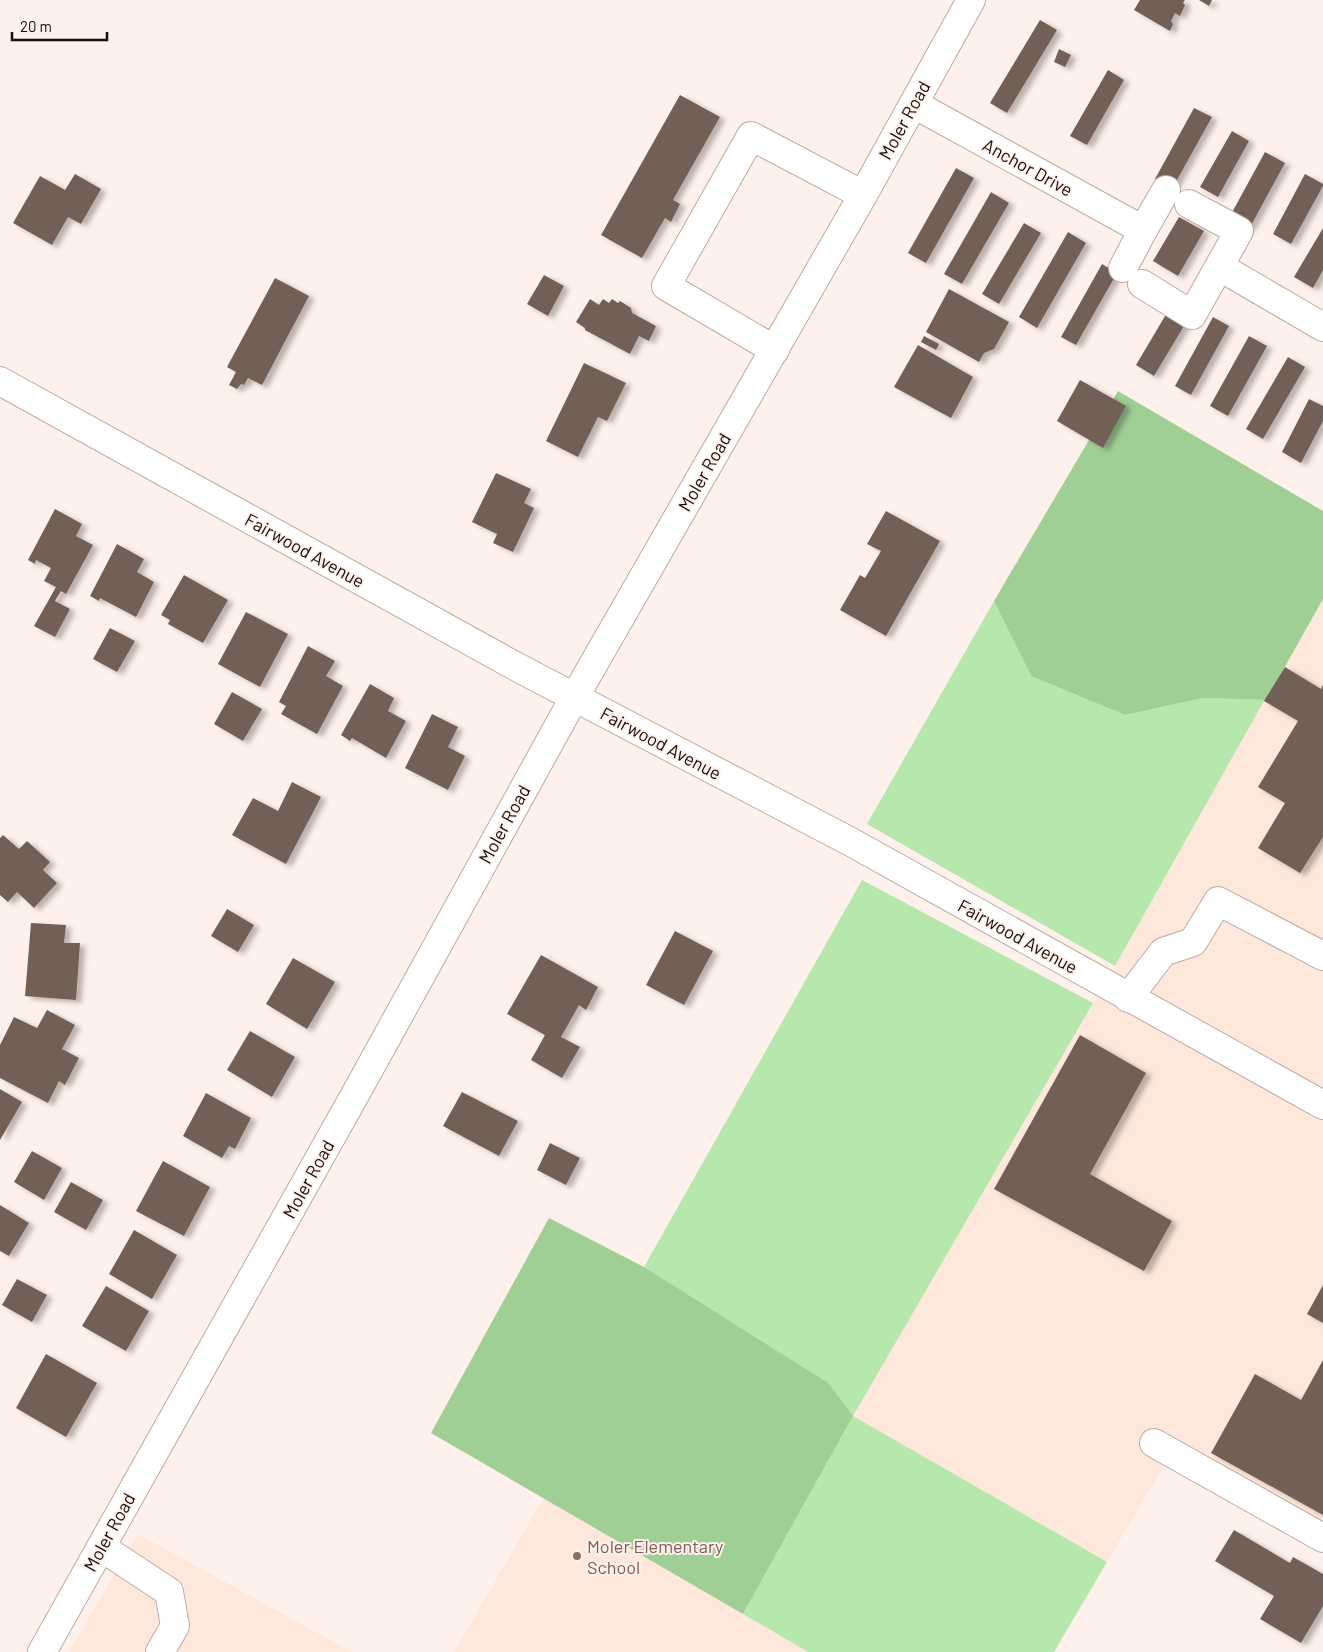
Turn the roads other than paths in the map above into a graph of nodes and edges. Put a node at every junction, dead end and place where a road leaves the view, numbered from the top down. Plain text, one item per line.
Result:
1 (971, 0) edge
2 (914, 104) junction
3 (1166, 190) dead end
4 (863, 195) junction
5 (1189, 204) dead end
6 (1143, 230) junction
7 (1220, 267) junction
8 (1323, 327) edge
9 (775, 350) junction
10 (0, 381) edge
11 (574, 698) junction
12 (1323, 956) edge
13 (1128, 998) junction
14 (1323, 1105) edge
15 (1154, 1443) dead end
16 (1323, 1538) edge
17 (101, 1547) junction
18 (42, 1652) edge
19 (160, 1652) edge

1 - 2 street, Moler Road
2 - 4 street, Moler Road
2 - 6 street, Anchor Drive
3 - 6 street
4 - 9 street, Moler Road
4 - 9 street
5 - 7 street
6 - 7 street
7 - 8 street
9 - 11 street, Moler Road
10 - 11 street, Fairwood Avenue
11 - 13 street, Fairwood Avenue
11 - 17 street, Moler Road
12 - 13 street
13 - 14 street, Fairwood Avenue
15 - 16 street
17 - 18 street, Moler Road
17 - 19 street

